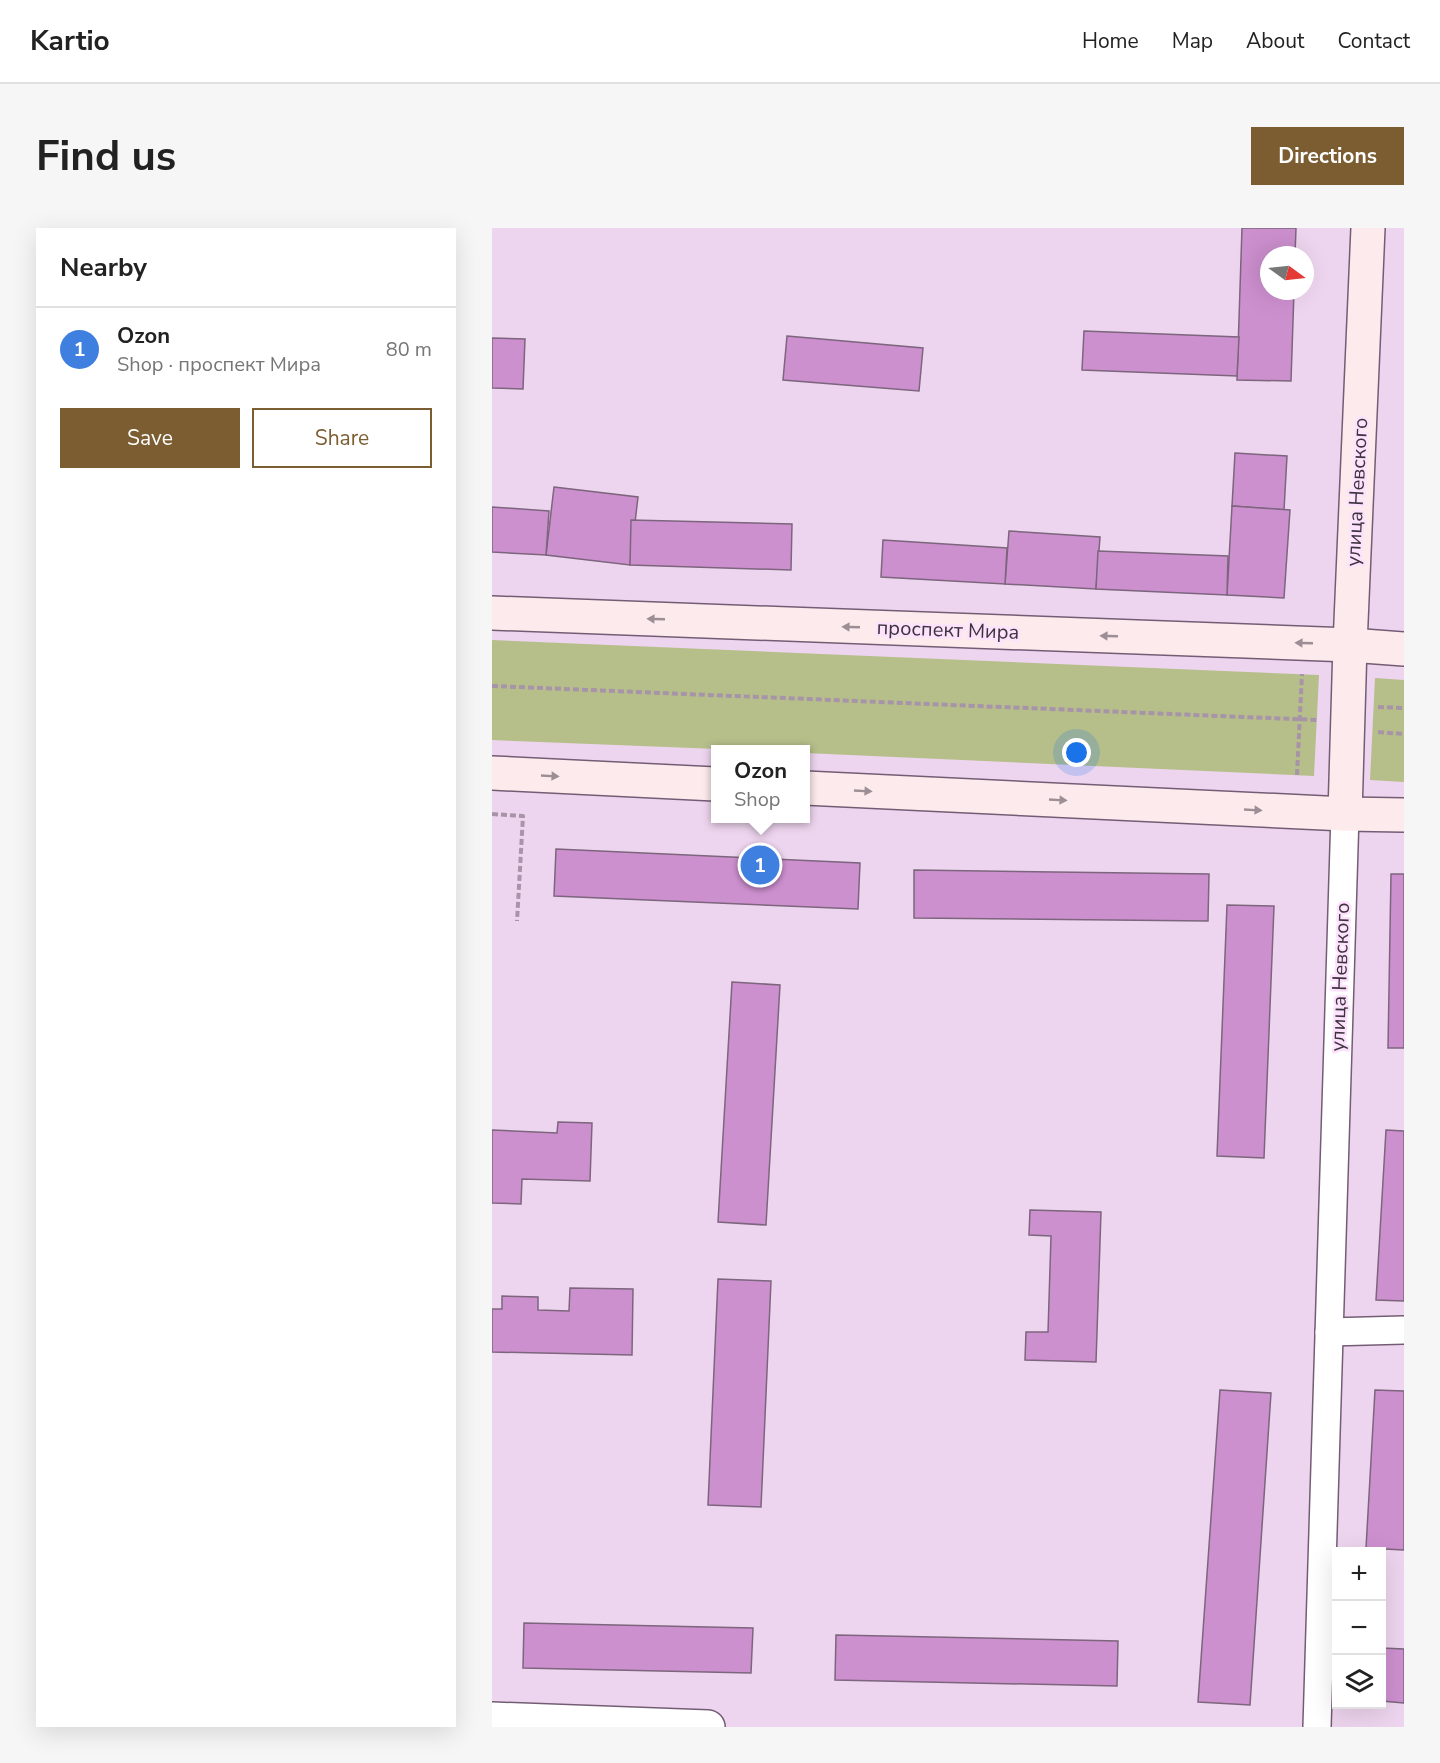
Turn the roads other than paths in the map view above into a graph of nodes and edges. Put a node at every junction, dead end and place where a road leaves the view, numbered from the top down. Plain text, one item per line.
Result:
1 (1368, 228) edge
2 (492, 613) edge
3 (1350, 645) junction
4 (1404, 649) edge
5 (492, 773) edge
6 (711, 784) edge
7 (810, 788) edge
8 (1345, 814) junction
9 (1404, 814) edge
10 (1404, 1330) edge
11 (1329, 1332) junction
12 (492, 1719) edge
13 (708, 1727) edge
14 (1317, 1727) edge

1 - 3 main road, улица Невского
3 -> 2 main road, проспект Мира
3 - 4 main road, проспект Мира
3 - 8 main road, улица Невского
5 -> 6 main road
7 -> 8 main road
8 - 9 main road
8 - 11 street, улица Невского
10 - 11 street
11 - 14 street, улица Невского
12 - 13 street

